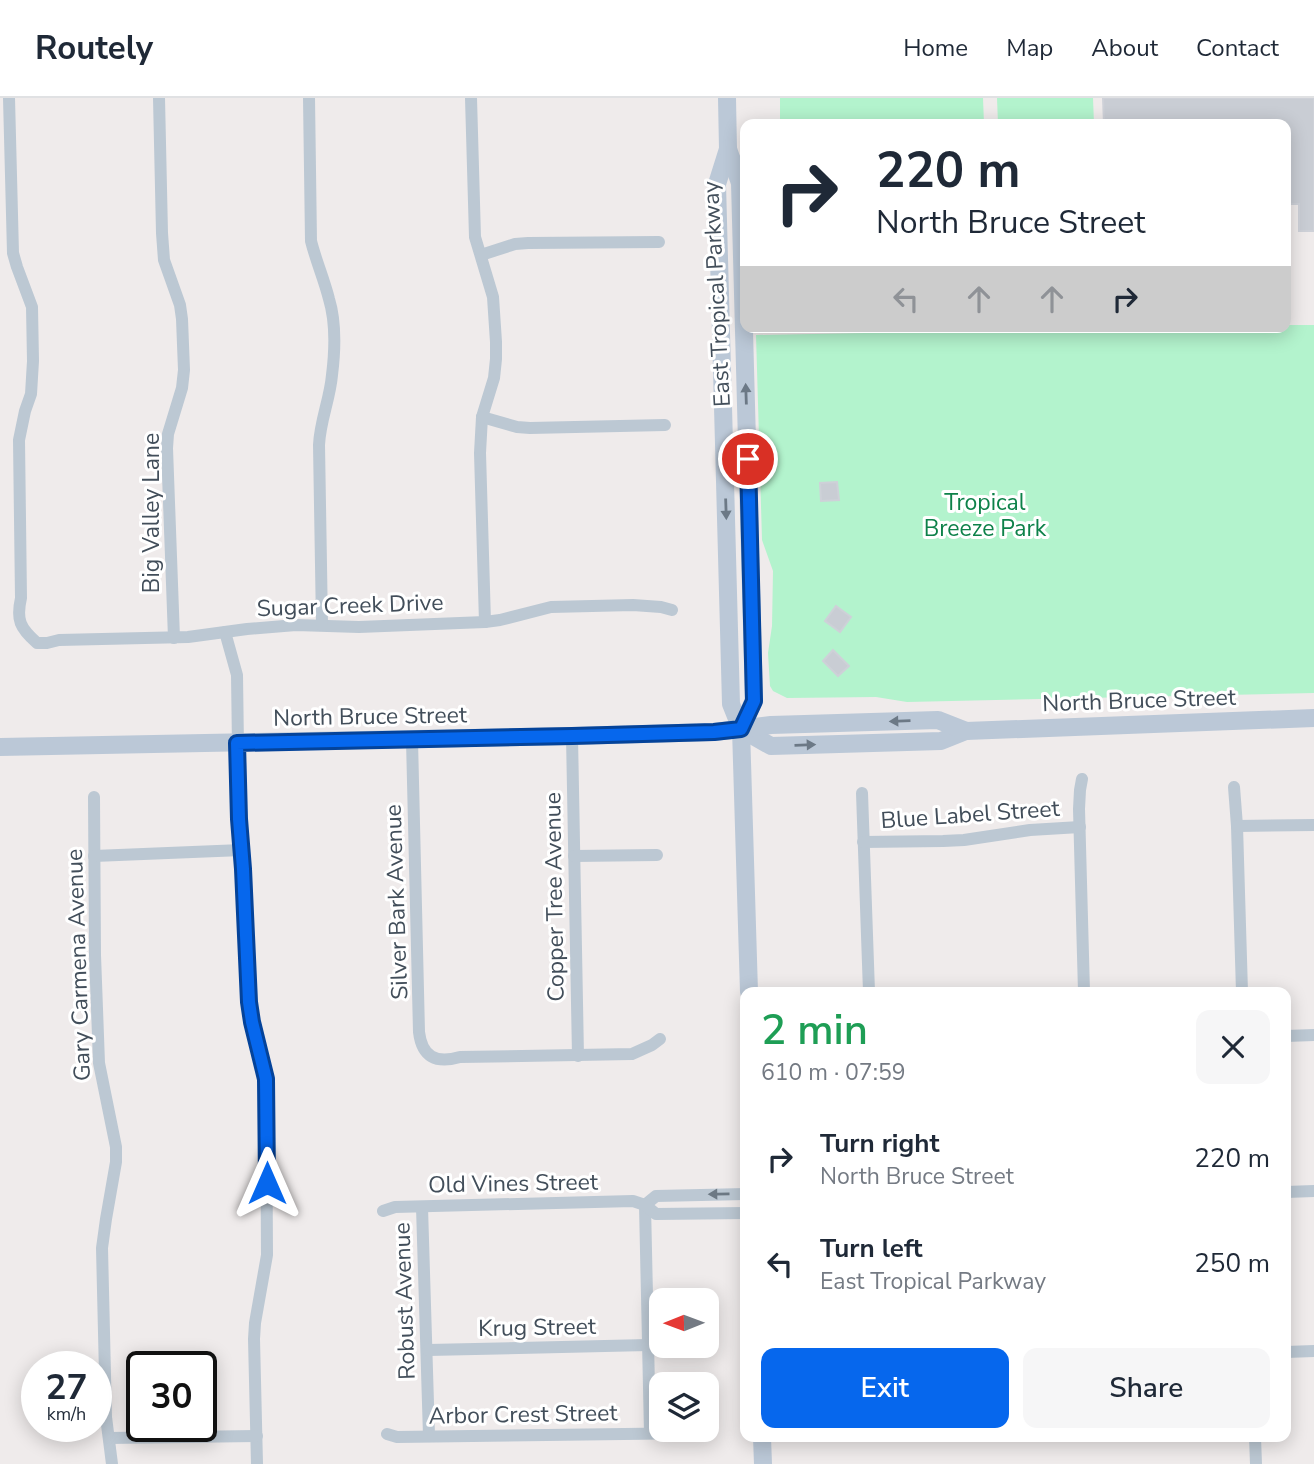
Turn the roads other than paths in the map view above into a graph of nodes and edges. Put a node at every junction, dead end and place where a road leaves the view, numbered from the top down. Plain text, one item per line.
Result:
1 (9, 98) edge
2 (159, 98) edge
3 (309, 98) edge
4 (471, 98) edge
5 (727, 98) edge
6 (659, 242) dead end
7 (481, 255) junction
8 (482, 417) junction
9 (665, 425) dead end
10 (672, 610) dead end
11 (485, 622) junction
12 (322, 625) junction
13 (225, 632) junction
14 (174, 638) junction
15 (1314, 718) edge
16 (741, 729) junction
17 (572, 736) junction
18 (412, 740) junction
19 (237, 743) junction
20 (0, 747) edge
21 (1082, 779) dead end
22 (1234, 787) dead end
23 (862, 793) dead end
24 (94, 797) dead end
25 (1314, 825) edge
26 (1080, 827) junction
27 (1237, 827) junction
28 (863, 842) junction
29 (242, 850) junction
30 (657, 855) dead end
31 (94, 856) junction
32 (574, 856) junction
33 (749, 987) edge
34 (869, 987) edge
35 (1084, 987) edge
36 (1242, 987) edge
37 (1314, 1035) edge
38 (1291, 1036) edge
39 (660, 1039) dead end
40 (578, 1056) junction
41 (1314, 1191) edge
42 (1291, 1192) edge
43 (740, 1194) edge
44 (645, 1205) junction
45 (422, 1207) junction
46 (383, 1211) dead end
47 (740, 1213) edge
48 (648, 1345) junction
49 (428, 1350) junction
50 (104, 1351) edge
51 (1314, 1351) edge
52 (1291, 1352) edge
53 (649, 1389) edge
54 (649, 1433) edge
55 (387, 1434) dead end
56 (257, 1436) junction
57 (429, 1436) junction
58 (112, 1438) edge
59 (109, 1442) edge
60 (762, 1442) edge
61 (1255, 1442) edge
62 (112, 1464) edge
63 (257, 1464) edge
64 (763, 1464) edge
65 (1256, 1464) edge

1 - 14 street, Sugar Creek Drive
2 - 14 street, Big Valley Lane
3 - 12 street
4 - 7 street
5 - 16 street, East Tropical Parkway
6 - 7 street
7 - 8 street
8 - 9 street
8 - 11 street
10 - 11 street, Sugar Creek Drive
11 - 12 street, Sugar Creek Drive
12 - 13 street, Sugar Creek Drive
13 - 14 street, Sugar Creek Drive
13 - 19 street
15 - 16 street, North Bruce Street
16 - 17 street, North Bruce Street
16 - 33 street, East Tropical Parkway
17 - 18 street, North Bruce Street
17 - 32 street, Copper Tree Avenue
18 - 19 street, North Bruce Street
18 - 40 street, Silver Bark Avenue
19 - 20 street, North Bruce Street
19 - 29 street
21 - 26 street
22 - 27 street
23 - 28 street
24 - 31 street, Gary Carmena Avenue
25 - 27 street
26 - 28 street, Blue Label Street
26 - 35 street
27 - 36 street
28 - 34 street
29 - 31 street
29 - 56 street
30 - 32 street
31 - 50 street, Gary Carmena Avenue
32 - 40 street, Copper Tree Avenue
37 - 38 street
39 - 40 street
41 - 42 street
43 -> 44 street, Old Vines Street
44 - 45 street, Old Vines Street
44 - 47 street, Old Vines Street
44 - 48 street
45 - 46 street, Old Vines Street
45 - 49 street, Robust Avenue
48 - 49 street, Krug Street
48 - 53 street
49 - 57 street, Robust Avenue
51 - 52 street
54 - 57 street, Arbor Crest Street
55 - 57 street, Arbor Crest Street
56 - 58 street
56 - 63 street
59 - 62 street, Gary Carmena Avenue
60 - 64 street
61 - 65 street

